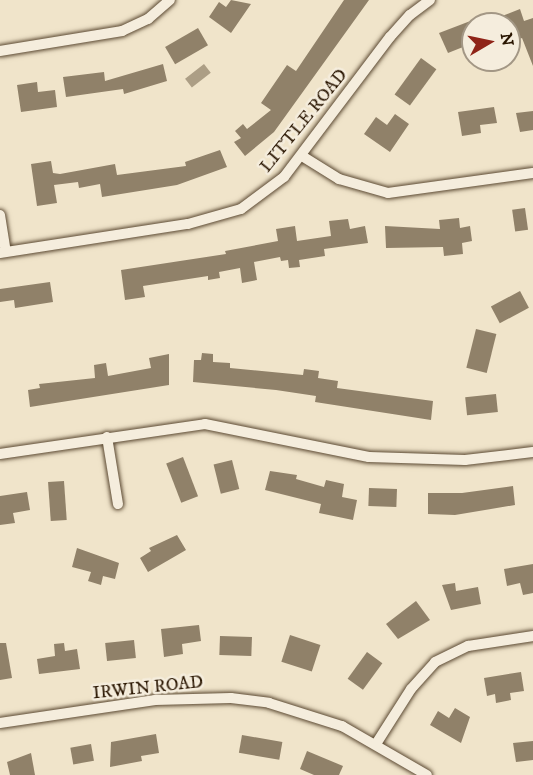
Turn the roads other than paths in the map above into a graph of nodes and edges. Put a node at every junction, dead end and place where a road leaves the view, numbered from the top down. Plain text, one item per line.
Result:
1 (170, 0) edge
2 (430, 0) edge
3 (0, 51) edge
4 (302, 156) junction
5 (533, 173) edge
6 (0, 215) edge
7 (3, 253) edge
8 (107, 437) junction
9 (533, 452) edge
10 (0, 454) edge
11 (118, 504) dead end
12 (533, 636) edge
13 (0, 723) edge
14 (376, 744) junction
15 (427, 775) edge

1 - 3 street
2 - 4 street, LITTLE ROAD
4 - 5 street
4 - 7 street, LITTLE ROAD
6 - 7 street
8 - 9 street
8 - 10 street
8 - 11 street
12 - 14 street
13 - 14 street, IRWIN ROAD
14 - 15 street, IRWIN ROAD

